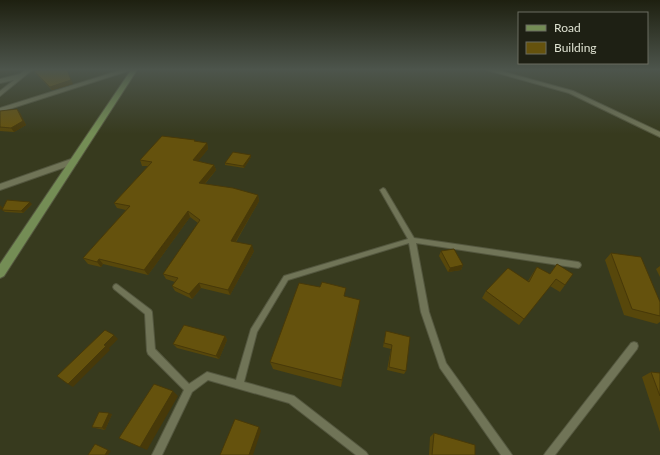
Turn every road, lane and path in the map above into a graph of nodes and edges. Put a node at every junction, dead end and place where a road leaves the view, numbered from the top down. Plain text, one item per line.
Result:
1 (60, 91) edge
2 (120, 91) edge
3 (568, 91) edge
4 (0, 110) edge
5 (660, 135) edge
6 (74, 161) junction
7 (0, 188) edge
8 (383, 190) dead end
9 (412, 240) junction
10 (578, 264) dead end
11 (0, 273) edge
12 (116, 287) dead end
13 (634, 346) dead end
14 (239, 385) junction
15 (189, 389) junction
16 (157, 455) edge
17 (362, 455) edge
18 (507, 455) edge
19 (549, 455) edge

1 - 4 street
2 - 6 street
3 - 5 street
6 - 7 street
6 - 11 street
8 - 9 lane
9 - 10 lane
9 - 14 lane
9 - 18 lane
12 - 15 lane
13 - 19 lane
14 - 15 lane
14 - 17 lane
15 - 16 lane

